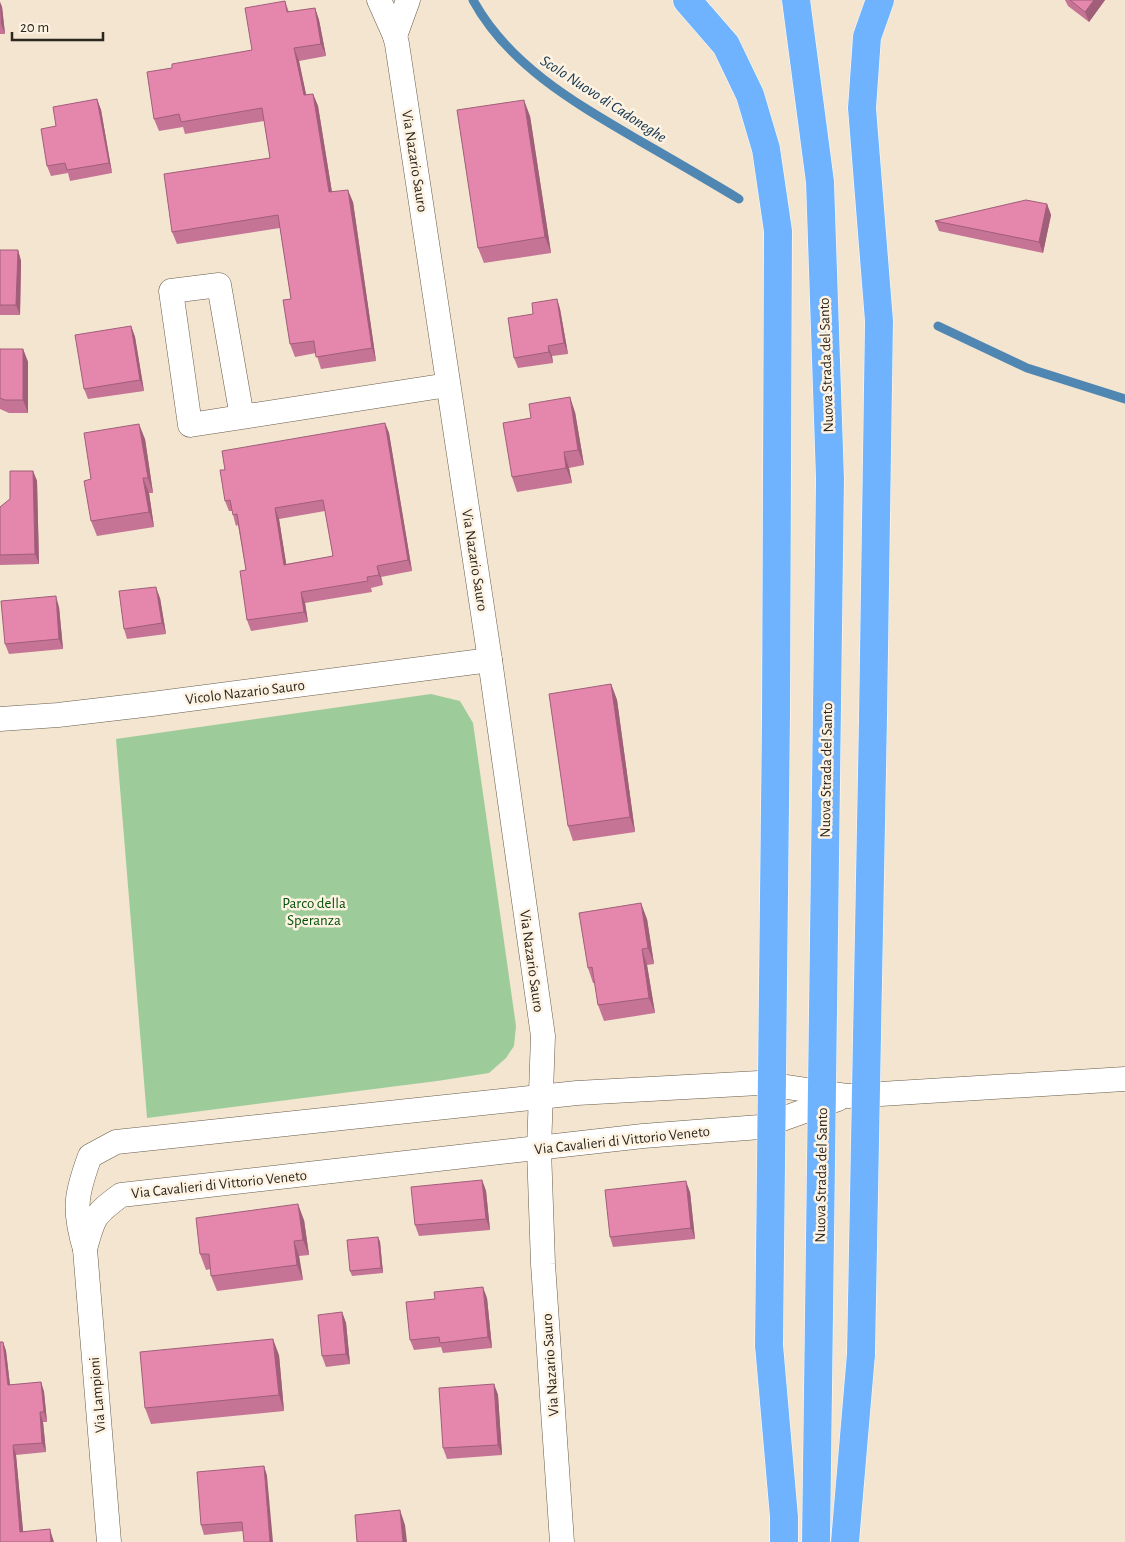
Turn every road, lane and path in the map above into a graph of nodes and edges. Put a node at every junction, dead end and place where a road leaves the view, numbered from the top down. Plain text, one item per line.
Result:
1 (379, 0) edge
2 (408, 0) edge
3 (687, 0) edge
4 (796, 0) edge
5 (880, 0) edge
6 (396, 36) junction
7 (448, 385) junction
8 (242, 417) junction
9 (490, 660) junction
10 (0, 719) edge
11 (1125, 1079) edge
12 (541, 1096) junction
13 (848, 1096) junction
14 (539, 1149) junction
15 (85, 1249) junction
16 (109, 1542) edge
17 (562, 1542) edge
18 (784, 1542) edge
19 (816, 1542) edge
20 (845, 1542) edge

1 - 6 street, Via Nazario Sauro
2 - 6 street
3 - 18 highway, bridge
4 - 19 highway, Nuova Strada del Santo, bridge
5 - 20 highway, bridge
6 - 7 street, Via Nazario Sauro
7 - 8 street
7 - 9 street, Via Nazario Sauro
8 - 8 street
9 - 10 street, Vicolo Nazario Sauro
9 - 12 street, Via Nazario Sauro
11 - 13 street, Via Cavalieri di Vittorio Veneto
12 - 13 street, Via Cavalieri di Vittorio Veneto
12 - 14 street, Via Nazario Sauro
12 - 15 street, Via Cavalieri di Vittorio Veneto
13 - 14 street, Via Cavalieri di Vittorio Veneto
14 - 15 street, Via Cavalieri di Vittorio Veneto
14 - 17 street, Via Nazario Sauro
15 - 16 street, Via Lampioni

